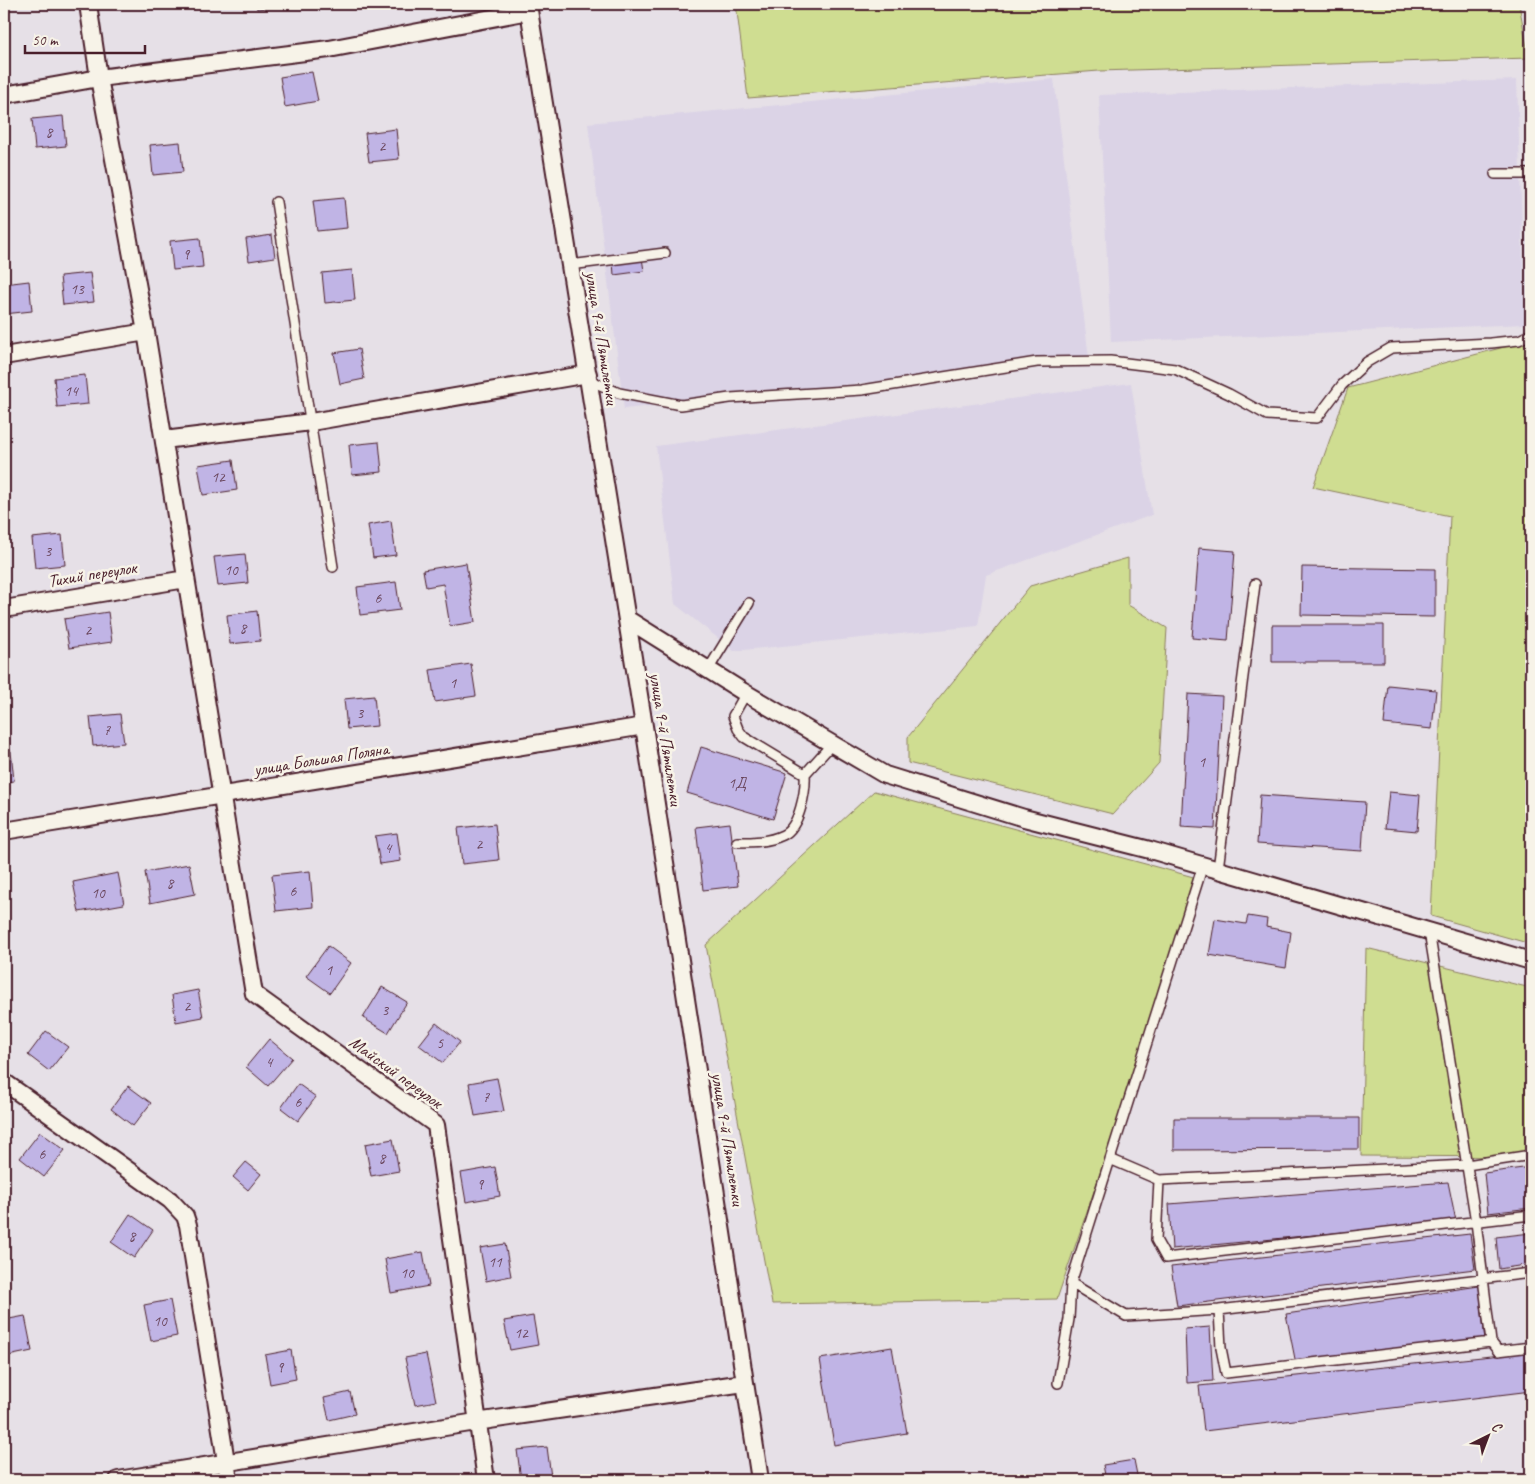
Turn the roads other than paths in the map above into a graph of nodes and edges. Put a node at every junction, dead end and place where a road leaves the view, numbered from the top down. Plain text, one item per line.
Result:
1 (88, 4) edge
2 (528, 7) edge
3 (99, 78) junction
4 (4, 95) edge
5 (1495, 174) dead end
6 (1531, 174) edge
7 (276, 202) dead end
8 (665, 253) dead end
9 (570, 265) junction
10 (146, 332) junction
11 (1531, 334) edge
12 (4, 356) edge
13 (588, 377) junction
14 (311, 422) junction
15 (164, 440) junction
16 (333, 567) dead end
17 (186, 579) junction
18 (1255, 584) dead end
19 (749, 603) dead end
20 (4, 608) edge
21 (627, 619) junction
22 (708, 670) junction
23 (746, 693) junction
24 (644, 726) junction
25 (832, 744) junction
26 (805, 774) junction
27 (221, 796) junction
28 (4, 830) edge
29 (737, 842) dead end
30 (1211, 867) junction
31 (1429, 931) junction
32 (1531, 961) edge
33 (4, 1082) edge
34 (1531, 1155) edge
35 (1110, 1159) junction
36 (1467, 1165) junction
37 (1159, 1180) junction
38 (1531, 1215) edge
39 (1476, 1222) junction
40 (1531, 1273) edge
41 (1483, 1279) junction
42 (1071, 1283) junction
43 (1219, 1310) junction
44 (1491, 1342) junction
45 (1531, 1347) edge
46 (744, 1383) junction
47 (1058, 1383) dead end
48 (476, 1422) junction
49 (226, 1462) junction
50 (118, 1480) edge
51 (229, 1480) edge
52 (486, 1480) edge
53 (760, 1480) edge

1 - 3 street, Майский переулок
2 - 3 street
2 - 9 street, улица 9-й Пятилетки
3 - 4 street
3 - 10 street, Майский переулок
5 - 6 lane
7 - 14 lane
8 - 9 lane
9 - 13 street, улица 9-й Пятилетки
10 - 12 street
10 - 15 street, Майский переулок
11 - 13 lane
13 - 14 street
13 - 21 street, улица 9-й Пятилетки
14 - 15 street
14 - 16 lane
15 - 17 street, Майский переулок
17 - 20 street, Тихий переулок
17 - 27 street, Майский переулок
18 - 30 lane
19 - 22 lane
21 - 22 street
21 - 24 street, улица 9-й Пятилетки
22 - 23 street
23 - 25 street
23 - 26 lane
24 - 27 street, улица Большая Поляна
24 - 46 street, улица 9-й Пятилетки
25 - 26 lane
25 - 30 street
26 - 29 lane
27 - 28 street, улица Большая Поляна
27 - 48 street, Майский переулок
30 - 31 street
30 - 35 lane
31 - 32 street
31 - 36 lane
33 - 49 street
34 - 36 lane
35 - 37 lane
35 - 42 lane
36 - 37 lane
36 - 39 lane
37 - 39 lane
38 - 39 lane
39 - 41 lane
40 - 41 lane
41 - 43 lane
41 - 44 lane
42 - 43 lane
42 - 47 lane
43 - 44 lane
44 - 45 lane
46 - 48 street
46 - 53 street, улица 9-й Пятилетки
48 - 49 street
48 - 52 street, Майский переулок
49 - 50 street
49 - 51 street

